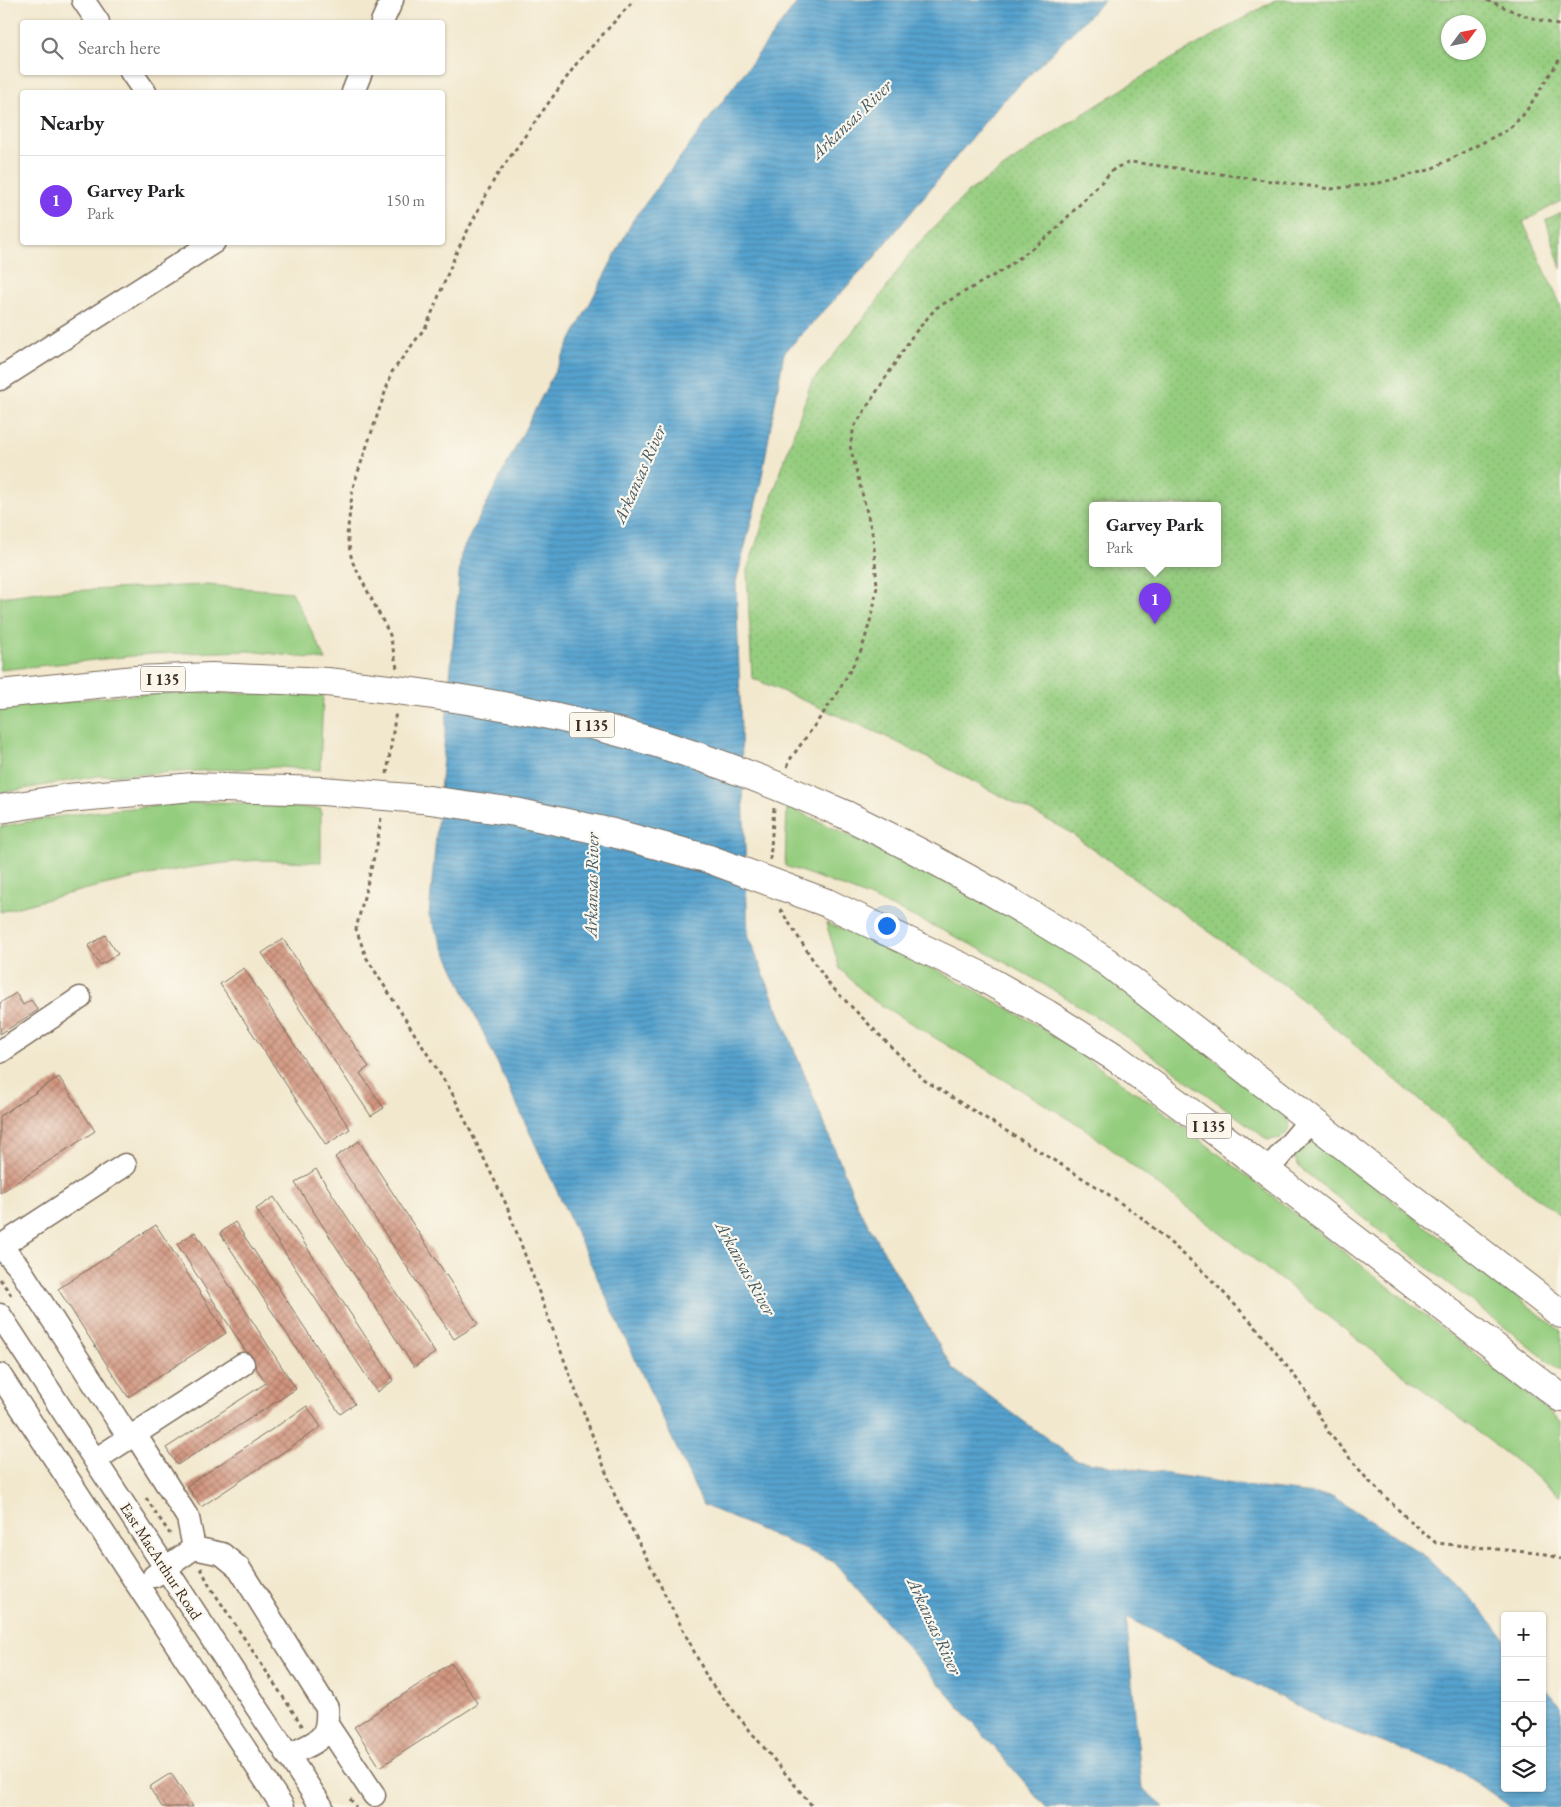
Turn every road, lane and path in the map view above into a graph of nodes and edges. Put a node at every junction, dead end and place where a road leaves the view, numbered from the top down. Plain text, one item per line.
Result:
1 (83, 0) edge
2 (392, 0) edge
3 (634, 0) edge
4 (1487, 0) edge
5 (97, 20) edge
6 (383, 20) edge
7 (1561, 26) edge
8 (1561, 57) edge
9 (133, 75) edge
10 (360, 75) edge
11 (144, 90) edge
12 (354, 90) edge
13 (209, 245) edge
14 (0, 379) edge
15 (397, 676) dead end
16 (0, 694) edge
17 (396, 702) dead end
18 (784, 773) dead end
19 (387, 778) dead end
20 (774, 806) dead end
21 (0, 809) edge
22 (381, 816) dead end
23 (770, 864) dead end
24 (775, 901) dead end
25 (80, 998) dead end
26 (0, 1052) edge
27 (1311, 1119) junction
28 (126, 1165) dead end
29 (1267, 1171) junction
30 (2, 1241) edge
31 (1561, 1314) edge
32 (0, 1315) edge
33 (243, 1364) dead end
34 (0, 1374) edge
35 (1561, 1398) edge
36 (132, 1436) junction
37 (95, 1460) junction
38 (194, 1548) junction
39 (1561, 1558) edge
40 (166, 1569) junction
41 (138, 1586) junction
42 (328, 1726) junction
43 (288, 1756) junction
44 (374, 1795) dead end
45 (284, 1807) edge
46 (322, 1807) edge
47 (813, 1807) edge

1 - 5 street
2 - 6 street
3 - 15 path
4 - 7 path
8 - 18 path
9 - 11 street
10 - 12 street
13 - 14 street
16 - 27 highway, I 135, bridge
17 - 19 path
20 - 23 path
21 - 29 highway, I 135, bridge
22 - 47 path
24 - 39 path
25 - 26 street
27 - 29 street
27 - 31 highway, I 135
28 - 30 street
29 - 35 highway, I 135
30 - 36 street
32 - 37 street, East MacArthur Road
33 - 36 street
34 - 41 street, East MacArthur Road
36 - 37 street
36 - 38 street
37 - 40 street, East MacArthur Road
38 - 40 street
38 - 42 street
40 - 41 street
40 - 43 street, East MacArthur Road
41 - 45 street, East MacArthur Road
42 - 43 street
42 - 44 street
43 - 46 street, East MacArthur Road

